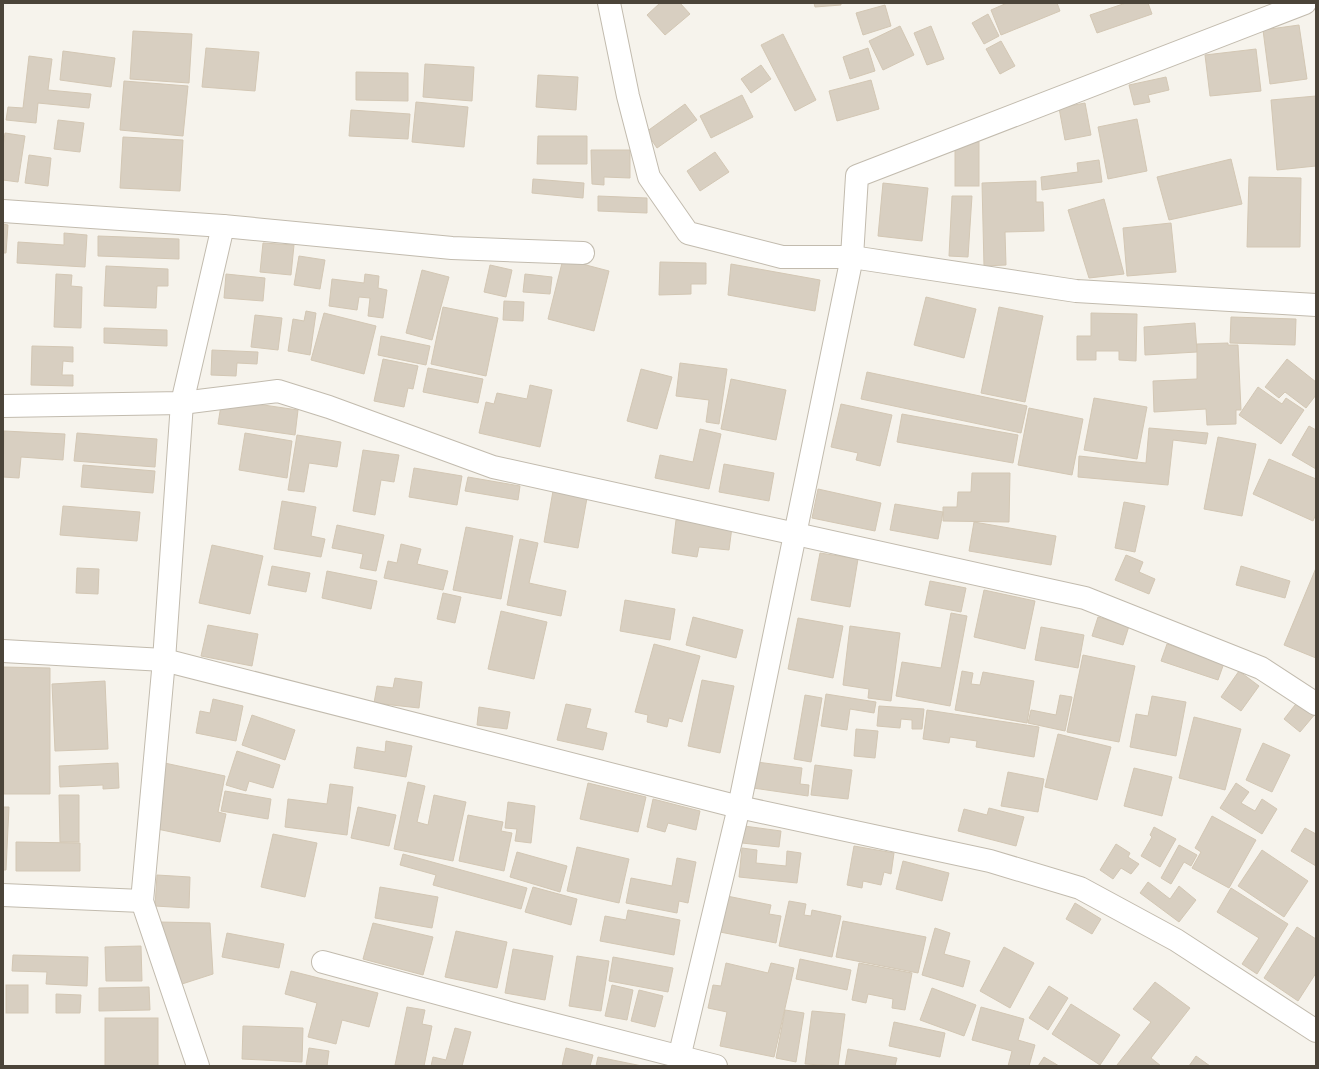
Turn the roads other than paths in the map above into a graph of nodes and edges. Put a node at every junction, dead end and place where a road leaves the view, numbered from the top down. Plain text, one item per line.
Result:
1 (609, 3) edge
2 (1304, 3) edge
3 (3, 211) edge
4 (223, 226) junction
5 (583, 253) dead end
6 (852, 257) junction
7 (1316, 306) edge
8 (182, 403) junction
9 (3, 406) edge
10 (796, 532) junction
11 (3, 651) edge
12 (164, 660) junction
13 (1316, 704) edge
14 (739, 807) junction
15 (3, 895) edge
16 (142, 901) junction
17 (323, 962) dead end
18 (1316, 1031) edge
19 (679, 1058) junction
20 (198, 1066) edge
21 (716, 1066) edge

1 - 6 street
2 - 6 street
3 - 4 street
4 - 5 street
4 - 8 street
6 - 7 street
6 - 10 street
8 - 9 street
8 - 10 street
8 - 12 street
10 - 13 street
10 - 14 street
11 - 12 street
12 - 14 street
12 - 16 street
14 - 18 street
14 - 19 street
15 - 16 street
16 - 20 street
17 - 19 street
19 - 21 street

